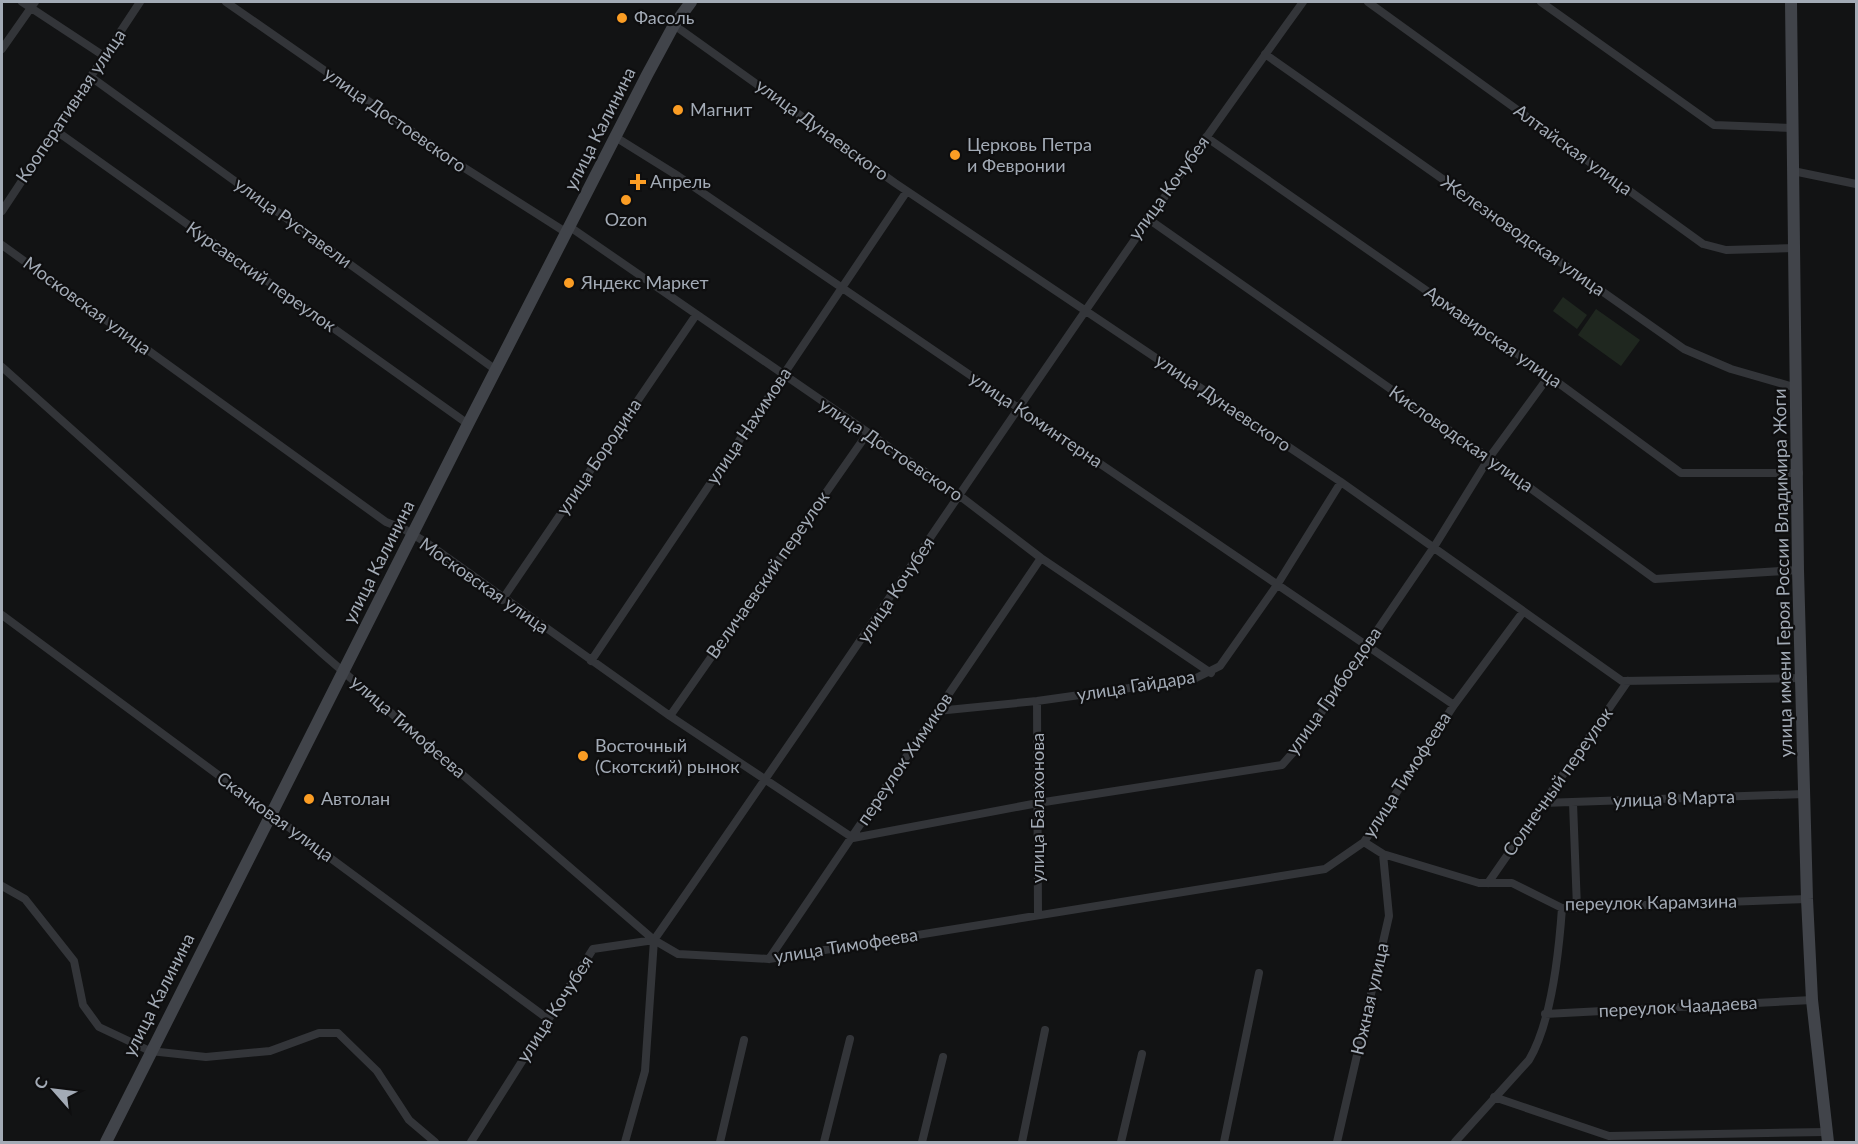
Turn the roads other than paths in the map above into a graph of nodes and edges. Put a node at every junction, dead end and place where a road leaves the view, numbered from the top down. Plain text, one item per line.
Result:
1 (22, 2) edge
2 (140, 2) edge
3 (226, 2) edge
4 (691, 2) edge
5 (1302, 2) edge
6 (1368, 2) edge
7 (1541, 2) edge
8 (1791, 2) edge
9 (33, 4) edge
10 (674, 25) junction
11 (2, 49) edge
12 (1265, 54) junction
13 (104, 56) junction
14 (91, 77) junction
15 (1792, 128) junction
16 (55, 130) junction
17 (1206, 137) junction
18 (617, 138) junction
19 (1793, 171) junction
20 (1857, 184) edge
21 (908, 191) junction
22 (2, 211) edge
23 (1147, 218) junction
24 (569, 230) junction
25 (2, 245) edge
26 (1795, 248) junction
27 (842, 288) junction
28 (1084, 310) junction
29 (696, 315) junction
30 (2, 367) edge
31 (496, 370) junction
32 (783, 376) junction
33 (1549, 376) junction
34 (1797, 388) junction
35 (1019, 408) junction
36 (468, 424) junction
37 (867, 434) junction
38 (1490, 458) junction
39 (1799, 473) junction
40 (1341, 482) junction
41 (960, 496) junction
42 (412, 536) junction
43 (1434, 547) junction
44 (1041, 558) junction
45 (1798, 570) junction
46 (1277, 585) junction
47 (502, 600) junction
48 (1523, 612) junction
49 (2, 615) edge
50 (1366, 644) junction
51 (591, 661) junction
52 (343, 672) junction
53 (1211, 673) junction
54 (1803, 678) junction
55 (1628, 681) junction
56 (1037, 701) junction
57 (1454, 705) junction
58 (937, 711) junction
59 (670, 716) junction
60 (764, 782) junction
61 (1804, 794) junction
62 (1038, 803) junction
63 (1543, 803) junction
64 (1572, 803) junction
65 (272, 816) junction
66 (852, 838) junction
67 (1364, 842) junction
68 (1383, 854) junction
69 (1488, 883) junction
70 (2, 886) edge
71 (1807, 899) junction
72 (1562, 908) junction
73 (1577, 908) junction
74 (1038, 914) junction
75 (654, 939) junction
76 (769, 959) junction
77 (1259, 973) dead end
78 (1812, 1000) junction
79 (1545, 1014) junction
80 (548, 1019) junction
81 (1045, 1030) dead end
82 (850, 1039) dead end
83 (744, 1040) dead end
84 (150, 1051) junction
85 (1142, 1054) dead end
86 (943, 1057) dead end
87 (1494, 1097) junction
88 (1826, 1137) edge
89 (106, 1143) edge
90 (435, 1143) edge
91 (471, 1143) edge
92 (625, 1143) edge
93 (720, 1143) edge
94 (824, 1143) edge
95 (922, 1143) edge
96 (1022, 1143) edge
97 (1121, 1143) edge
98 (1224, 1143) edge
99 (1337, 1143) edge
100 (1455, 1143) edge

1 - 9 street
2 - 13 street, Кооперативная улица
3 - 24 street, улица Достоевского
4 - 10 main road, улица Калинина
5 - 12 street, улица Кочубея
6 - 26 street, Алтайская улица
7 - 15 street
8 - 15 main road, улица имени Героя России Владимира Жоги
9 - 11 street
9 - 13 street
10 - 18 main road, улица Калинина
10 - 21 street, улица Дунаевского
12 - 17 street, улица Кочубея
12 - 34 street, Железноводская улица
13 - 14 street, Кооперативная улица
14 - 16 street, Кооперативная улица
14 - 31 street, улица Руставели
15 - 19 main road, улица имени Героя России Владимира Жоги
16 - 22 street, Кооперативная улица
16 - 36 street, Курсавский переулок
17 - 23 street, улица Кочубея
17 - 33 street, Армавирская улица
18 - 24 main road, улица Калинина
18 - 27 street, улица Коминтерна
19 - 20 street
19 - 26 main road, улица имени Героя России Владимира Жоги
21 - 27 street, улица Нахимова
21 - 28 street, улица Дунаевского
23 - 28 street, улица Кочубея
23 - 38 street, Кисловодская улица
24 - 29 street, улица Достоевского
24 - 31 main road, улица Калинина
25 - 42 street, Московская улица
26 - 34 main road, улица имени Героя России Владимира Жоги
27 - 32 street, улица Нахимова
27 - 35 street, улица Коминтерна
28 - 35 street, улица Кочубея
28 - 40 street, улица Дунаевского
29 - 32 street, улица Достоевского
29 - 47 street, улица Бородина
30 - 52 street, улица Тимофеева
31 - 36 main road, улица Калинина
32 - 37 street, улица Достоевского
32 - 51 street, улица Нахимова
33 - 38 street, улица Грибоедова
33 - 39 street, Армавирская улица
34 - 39 main road, улица имени Героя России Владимира Жоги
35 - 41 street, улица Кочубея
35 - 46 street, улица Коминтерна
36 - 42 main road, улица Калинина
37 - 41 street, улица Достоевского
37 - 59 street, Величаевский переулок
38 - 43 street, улица Грибоедова
38 - 45 street, Кисловодская улица
39 - 45 main road, улица имени Героя России Владимира Жоги
40 - 43 street, улица Дунаевского
40 - 46 street, улица Гайдара
41 - 44 street, улица Достоевского
41 - 60 street, улица Кочубея
42 - 47 street, Московская улица
42 - 52 main road, улица Калинина
43 - 48 street, улица Дунаевского
43 - 50 street, улица Грибоедова
44 - 53 street, улица Достоевского
44 - 58 street, переулок Химиков
45 - 54 main road, улица имени Героя России Владимира Жоги
46 - 50 street, улица Коминтерна
46 - 53 street, улица Гайдара
47 - 51 street, Московская улица
48 - 55 street, улица Дунаевского
48 - 57 street, улица Тимофеева
49 - 65 street, Скачковая улица
50 - 57 street, улица Коминтерна
50 - 62 street, улица Грибоедова
51 - 59 street, Московская улица
52 - 65 main road, улица Калинина
52 - 75 street, улица Тимофеева
53 - 56 street, улица Гайдара
54 - 55 street, улица Дунаевского
54 - 61 main road, улица имени Героя России Владимира Жоги
55 - 63 street, Солнечный переулок
56 - 58 street, улица Гайдара
56 - 62 street, улица Балахонова
57 - 67 street, улица Тимофеева
58 - 66 street, переулок Химиков
59 - 60 street, Московская улица
60 - 66 street, Московская улица
60 - 75 street, улица Кочубея
61 - 64 street, улица 8 Марта
61 - 71 main road, улица имени Героя России Владимира Жоги
62 - 66 street, улица Грибоедова
62 - 74 street, улица Балахонова
63 - 64 street, улица 8 Марта
63 - 69 street, Солнечный переулок
64 - 73 street
65 - 80 street, Скачковая улица
65 - 84 main road, улица Калинина
66 - 76 street, переулок Химиков
67 - 68 street, переулок Карамзина
67 - 74 street, улица Тимофеева
68 - 69 street, переулок Карамзина
68 - 99 street, Южная улица
69 - 72 street, переулок Карамзина
70 - 84 street
71 - 73 street, переулок Карамзина
71 - 78 main road, улица имени Героя России Владимира Жоги
72 - 73 street, переулок Карамзина
72 - 79 street
74 - 76 street, улица Тимофеева
75 - 76 street, улица Тимофеева
75 - 80 street, улица Кочубея
75 - 92 street
77 - 98 street
78 - 79 street, переулок Чаадаева
78 - 88 main road, улица имени Героя России Владимира Жоги
79 - 87 street
80 - 91 street, улица Кочубея
81 - 96 street
82 - 94 street
83 - 93 street
84 - 89 main road, улица Калинина
84 - 90 street
85 - 97 street
86 - 95 street
87 - 88 street
87 - 100 street

